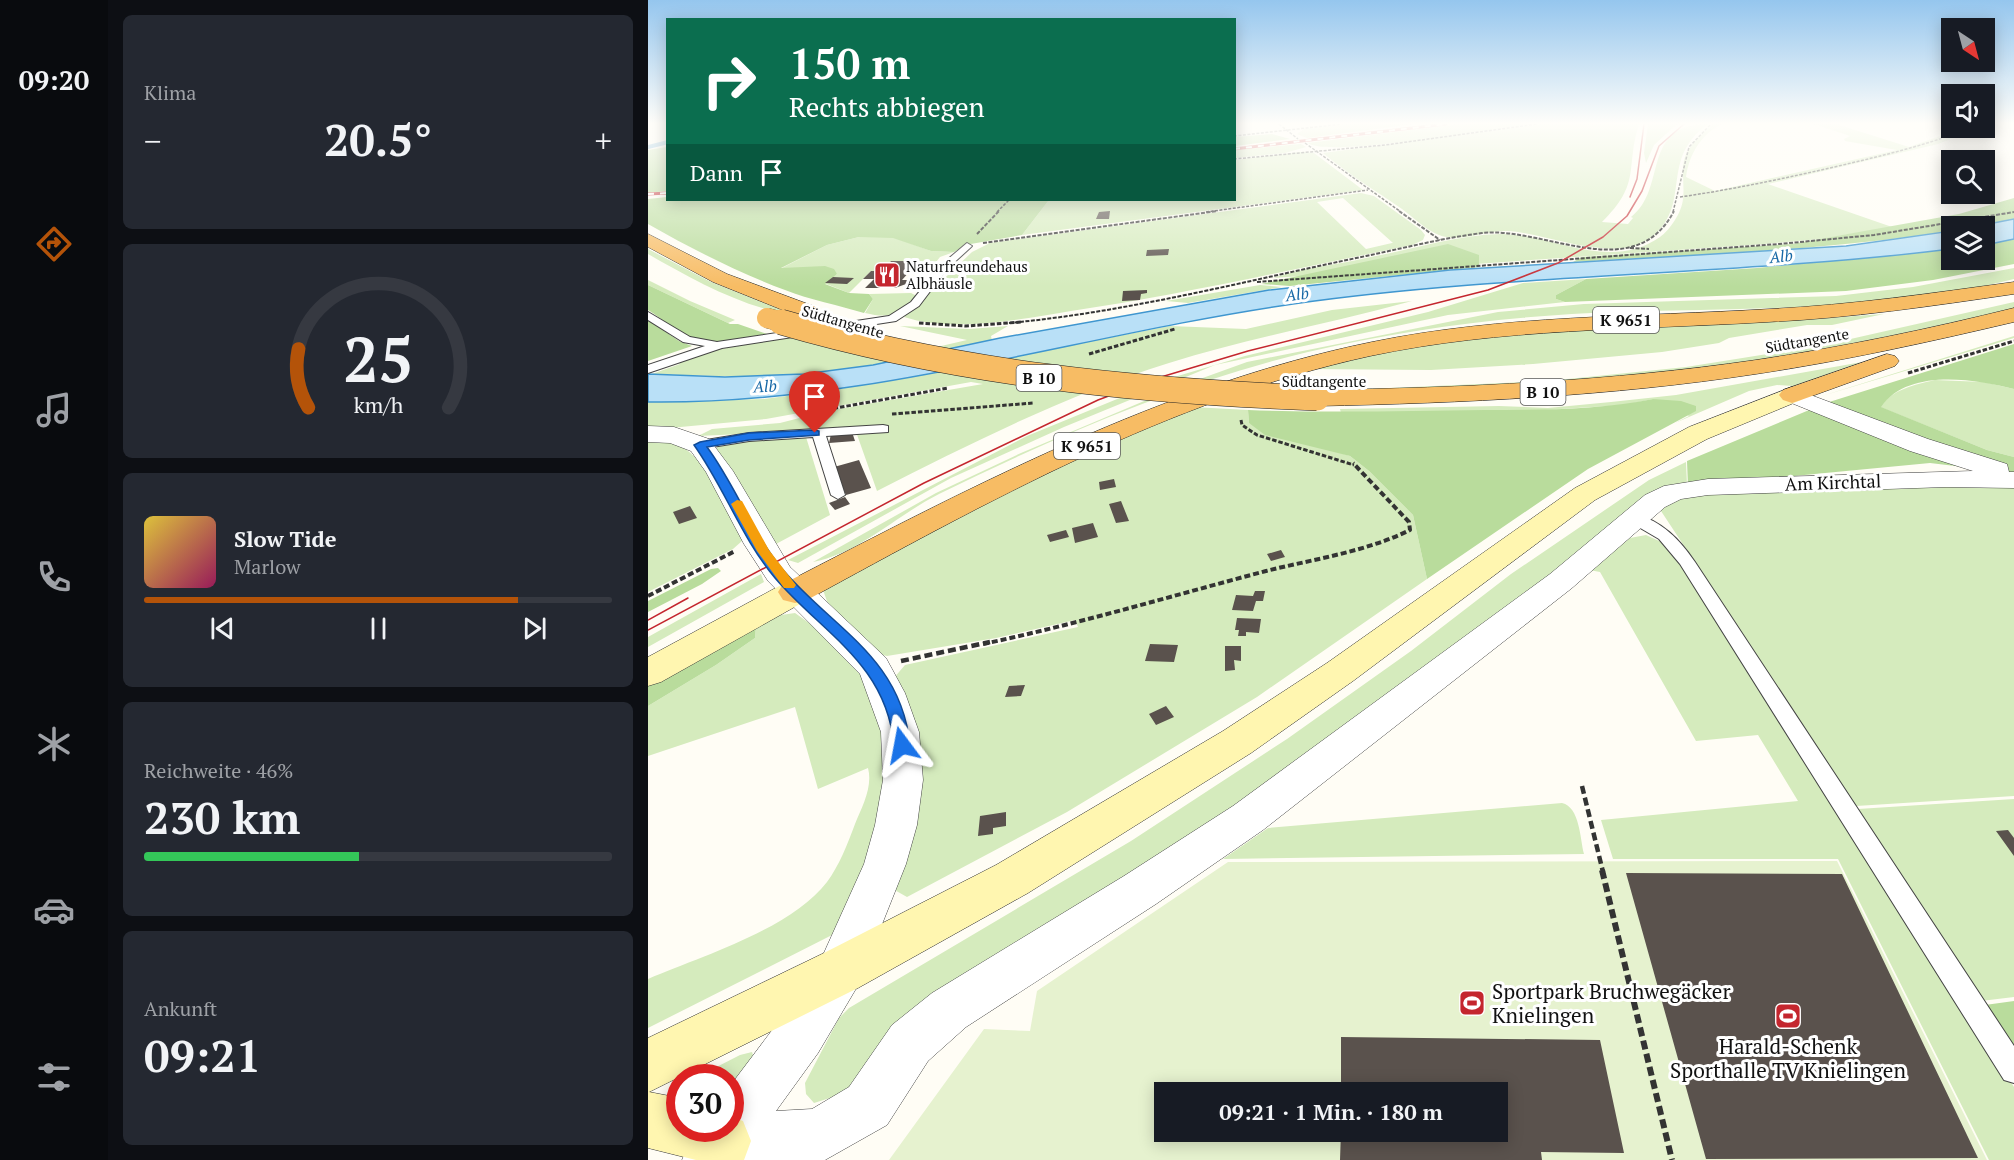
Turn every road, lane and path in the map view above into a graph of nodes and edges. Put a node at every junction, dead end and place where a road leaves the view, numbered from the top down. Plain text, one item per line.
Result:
1 (1352, 178) edge
2 (1681, 178) edge
3 (1784, 178) edge
4 (1368, 190) junction
5 (1680, 197) junction
6 (1008, 201) edge
7 (2014, 212) edge
8 (648, 240) edge
9 (1441, 241) junction
10 (967, 246) junction
11 (1626, 248) junction
12 (1662, 251) junction
13 (1250, 281) junction
14 (2014, 288) edge
15 (701, 291) dead end
16 (2013, 309) edge
17 (648, 315) edge
18 (892, 318) junction
19 (1175, 329) dead end
20 (720, 345) junction
21 (1080, 356) dead end
22 (649, 368) edge
23 (958, 387) dead end
24 (1320, 390) junction
25 (1792, 395) junction
26 (1041, 402) dead end
27 (1240, 411) dead end
28 (805, 414) dead end
29 (889, 414) dead end
30 (883, 429) dead end
31 (815, 433) junction
32 (648, 434) edge
33 (700, 445) junction
34 (2014, 478) edge
35 (838, 495) dead end
36 (1645, 510) junction
37 (757, 540) junction
38 (795, 592) junction
39 (648, 596) edge
40 (873, 667) junction
41 (648, 673) edge
42 (1582, 786) dead end
43 (840, 970) junction
44 (648, 1066) edge
45 (2014, 1070) edge
46 (744, 1093) edge
47 (648, 1120) edge
48 (666, 1127) edge
49 (744, 1138) edge
50 (1672, 1160) edge

1 - 4 path
2 - 5 path
3 - 5 path
4 - 9 path
4 - 10 path
5 - 11 path
6 - 10 path
7 - 12 path
8 - 24 highway, Südtangente / B 10
9 - 11 path
9 - 13 path
10 - 18 lane
11 - 12 path
12 - 13 path
13 - 18 path
14 - 38 highway, K 9651
15 - 24 highway, Südtangente / B 10, bridge
16 - 24 highway, Südtangente / B 10
16 - 25 highway
17 - 20 lane
18 - 20 lane
19 - 21 path
20 - 22 lane
23 - 28 path
25 - 34 street, Am Kirchtal
25 - 43 main road
26 - 29 path
27 - 40 path
30 - 31 lane
31 - 33 lane
31 - 35 lane
32 - 33 street
33 - 37 street
34 - 36 street, Am Kirchtal
36 - 45 lane
36 - 49 street, Am Kirchtal
37 - 38 street
37 - 39 path
38 - 40 street
38 - 41 main road, K 9651
40 - 43 street
42 - 50 path
43 - 44 main road
43 - 46 street
47 - 48 main road

